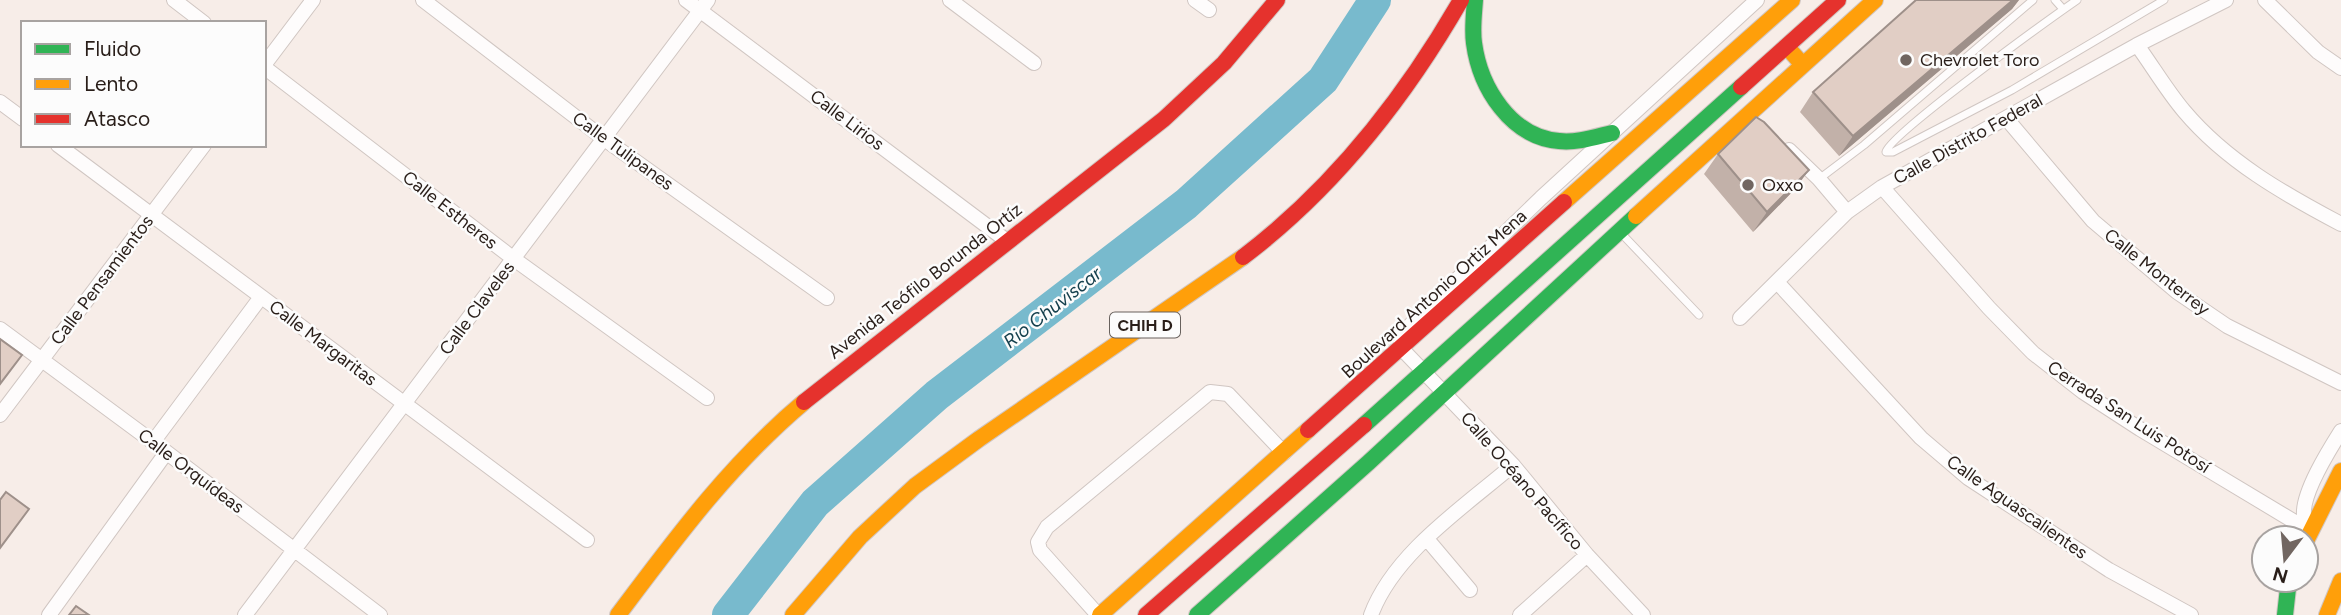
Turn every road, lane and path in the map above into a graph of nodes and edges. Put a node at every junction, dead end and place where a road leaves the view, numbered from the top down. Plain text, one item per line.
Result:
1 (173, 0) edge
2 (313, 0) edge
3 (423, 0) edge
4 (686, 0) edge
5 (950, 0) edge
6 (1195, 0) edge
7 (1277, 0) edge
8 (1461, 0) edge
9 (1475, 0) edge
10 (1757, 0) edge
11 (1792, 0) edge
12 (1838, 0) edge
13 (1875, 0) edge
14 (2033, 0) edge
15 (2056, 0) edge
16 (2077, 0) edge
17 (2164, 0) edge
18 (2225, 0) edge
19 (2265, 0) edge
20 (704, 5) edge
21 (2063, 9) junction
22 (1209, 10) dead end
23 (201, 21) edge
24 (2137, 45) junction
25 (1787, 47) junction
26 (266, 63) edge
27 (1034, 63) dead end
28 (1802, 64) junction
29 (266, 68) edge
30 (2341, 68) edge
31 (1734, 95) junction
32 (0, 102) edge
33 (21, 118) edge
34 (1754, 118) junction
35 (2006, 118) junction
36 (1612, 133) junction
37 (603, 138) junction
38 (1779, 141) edge
39 (61, 147) edge
40 (203, 147) edge
41 (1819, 179) junction
42 (1882, 187) junction
43 (1847, 212) junction
44 (152, 215) junction
45 (2341, 224) edge
46 (1620, 232) junction
47 (1007, 241) junction
48 (514, 259) junction
49 (1777, 282) junction
50 (261, 297) junction
51 (827, 298) dead end
52 (1699, 315) dead end
53 (1740, 318) dead end
54 (0, 330) edge
55 (1401, 348) junction
56 (41, 360) junction
57 (1424, 373) junction
58 (2341, 383) edge
59 (1444, 394) junction
60 (707, 398) dead end
61 (405, 405) junction
62 (0, 415) edge
63 (2341, 431) edge
64 (153, 442) junction
65 (166, 453) junction
66 (1284, 453) junction
67 (1513, 466) junction
68 (2341, 471) edge
69 (2289, 524) edge
70 (2306, 524) edge
71 (2314, 524) edge
72 (1427, 539) junction
73 (587, 540) dead end
74 (294, 549) junction
75 (1587, 555) junction
76 (2341, 581) edge
77 (1469, 590) dead end
78 (2287, 594) edge
79 (48, 615) edge
80 (245, 615) edge
81 (380, 615) edge
82 (618, 615) edge
83 (793, 615) edge
84 (1099, 615) edge
85 (1146, 615) edge
86 (1197, 615) edge
87 (1371, 615) edge
88 (1520, 615) edge
89 (1643, 615) edge
90 (2191, 615) edge
91 (2282, 615) edge
92 (2328, 615) edge

1 - 23 street
2 - 26 street
3 - 37 street, Calle Tulipanes
4 - 20 street, Calle Lirios
5 - 27 street
6 - 22 street
7 - 47 main road, Avenida Teófilo Borunda Ortíz
8 - 83 main road, CHIH D
9 - 36 main road
10 - 36 street
11 - 55 main road, Boulevard Antonio Ortiz Mena
12 - 25 main road
13 - 28 main road
14 - 41 lane
15 - 21 lane
16 - 21 lane
17 - 21 lane
18 - 24 street, Calle Distrito Federal
19 - 30 street
20 - 37 street, Calle Claveles
20 - 47 street, Calle Lirios
24 - 35 street, Calle Distrito Federal
24 - 45 street
25 - 28 main road
25 - 31 main road
28 - 34 main road
29 - 48 street, Calle Estheres
31 - 34 street
31 - 57 main road
32 - 33 street
34 - 46 main road
35 - 42 street, Calle Distrito Federal
35 - 58 street, Calle Monterrey
36 - 55 street
37 - 48 street, Calle Claveles
37 - 51 street, Calle Tulipanes
38 - 41 street
39 - 44 street, Calle Margaritas
40 - 44 street, Calle Pensamientos
41 - 43 street
42 - 43 street, Calle Distrito Federal
42 - 69 street, Cerrada San Luis Potosí
43 - 49 street, Calle Distrito Federal
44 - 50 street, Calle Margaritas
44 - 56 street, Calle Pensamientos
46 - 52 lane
46 - 59 main road
47 - 82 main road, Avenida Teófilo Borunda Ortíz
48 - 60 street, Calle Estheres
48 - 61 street, Calle Claveles
49 - 53 street, Calle Distrito Federal
49 - 90 street, Calle Aguascalientes
50 - 61 street, Calle Margaritas
50 - 64 street
54 - 56 street, Calle Orquídeas
55 - 57 street, Calle Océano Pacífico
55 - 66 main road, Boulevard Antonio Ortiz Mena
56 - 62 street, Calle Pensamientos
56 - 64 street, Calle Orquídeas
57 - 59 street, Calle Océano Pacífico
57 - 85 main road
59 - 67 street, Calle Océano Pacífico
59 - 86 main road
61 - 73 street, Calle Margaritas
61 - 74 street, Calle Claveles
63 - 70 street
64 - 65 street, Calle Orquídeas
65 - 74 street, Calle Orquídeas
65 - 79 street
66 - 84 main road, Boulevard Antonio Ortiz Mena
66 - 84 street
67 - 72 street
67 - 75 street, Calle Océano Pacífico
68 - 71 main road
72 - 77 street
72 - 87 street
74 - 80 street, Calle Claveles
74 - 81 street, Calle Orquídeas
75 - 88 street
75 - 89 street, Calle Océano Pacífico
76 - 92 main road
78 - 91 main road

